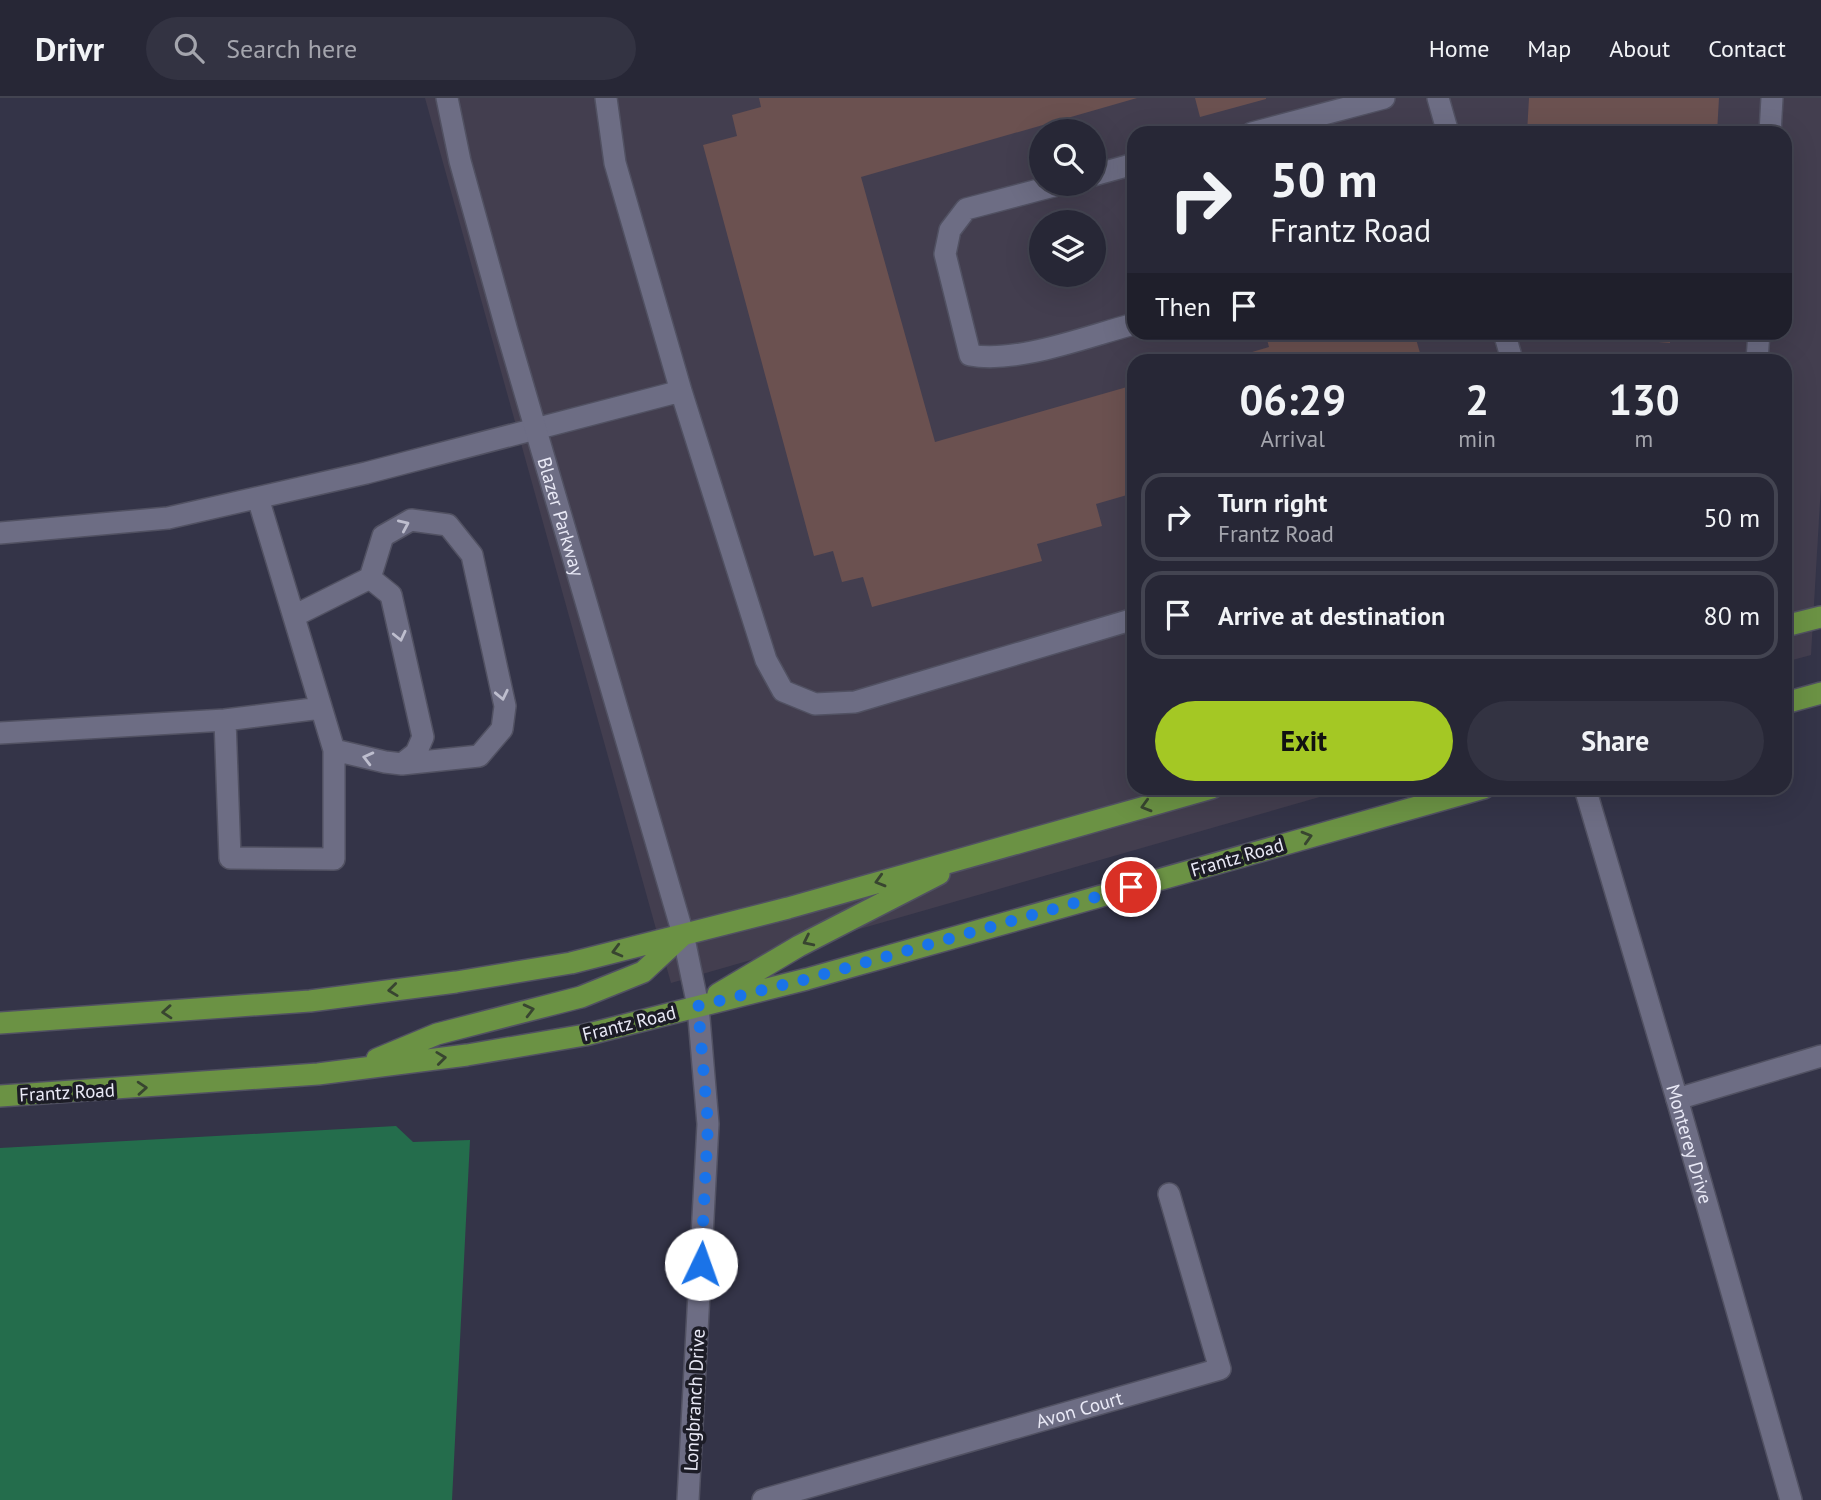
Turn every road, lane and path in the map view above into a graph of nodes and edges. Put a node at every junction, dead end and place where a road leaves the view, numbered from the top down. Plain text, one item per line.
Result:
1 (447, 98) edge
2 (606, 98) edge
3 (1384, 98) edge
4 (1438, 98) edge
5 (1772, 98) edge
6 (1278, 126) edge
7 (1446, 126) edge
8 (1770, 126) edge
9 (1127, 166) edge
10 (1106, 172) edge
11 (1029, 192) edge
12 (1127, 326) edge
13 (681, 391) junction
14 (536, 429) junction
15 (258, 498) junction
16 (0, 533) edge
17 (370, 578) junction
18 (294, 616) junction
19 (1821, 617) edge
20 (1127, 621) edge
21 (1792, 624) edge
22 (1821, 693) edge
23 (1792, 701) edge
24 (321, 708) junction
25 (225, 720) junction
26 (0, 733) edge
27 (334, 750) junction
28 (402, 764) junction
29 (1187, 795) edge
30 (1459, 795) edge
31 (1587, 795) edge
32 (978, 853) junction
33 (683, 934) junction
34 (698, 1006) junction
35 (0, 1023) edge
36 (1821, 1056) edge
37 (349, 1070) junction
38 (0, 1096) edge
39 (1677, 1099) junction
40 (1169, 1194) dead end
41 (688, 1500) edge
42 (763, 1500) edge
43 (1791, 1500) edge

1 - 14 street, Blazer Parkway
2 - 13 street
3 - 6 street
4 - 7 street
5 - 8 street
9 - 10 street
11 - 12 street
13 - 14 street
13 - 20 street
14 - 15 street
14 - 33 street, Blazer Parkway
15 - 16 street
15 - 18 street
17 - 18 street
17 -> 28 street
17 -> 28 street
18 - 24 street
19 - 21 main road
22 - 23 main road
24 - 25 street
24 - 27 street
25 - 26 street
25 - 27 street
28 -> 27 street
29 -> 32 main road
34 -> 30 main road, Frantz Road
31 - 39 street, Monterey Drive
32 -> 33 main road
32 -> 34 main road
33 - 34 street, Blazer Parkway
33 -> 35 main road
37 -> 33 main road
37 -> 34 main road, Frantz Road
34 - 41 street, Longbranch Drive
36 - 39 street
38 -> 37 main road, Frantz Road
39 - 43 street, Monterey Drive
40 - 42 street, Avon Court

